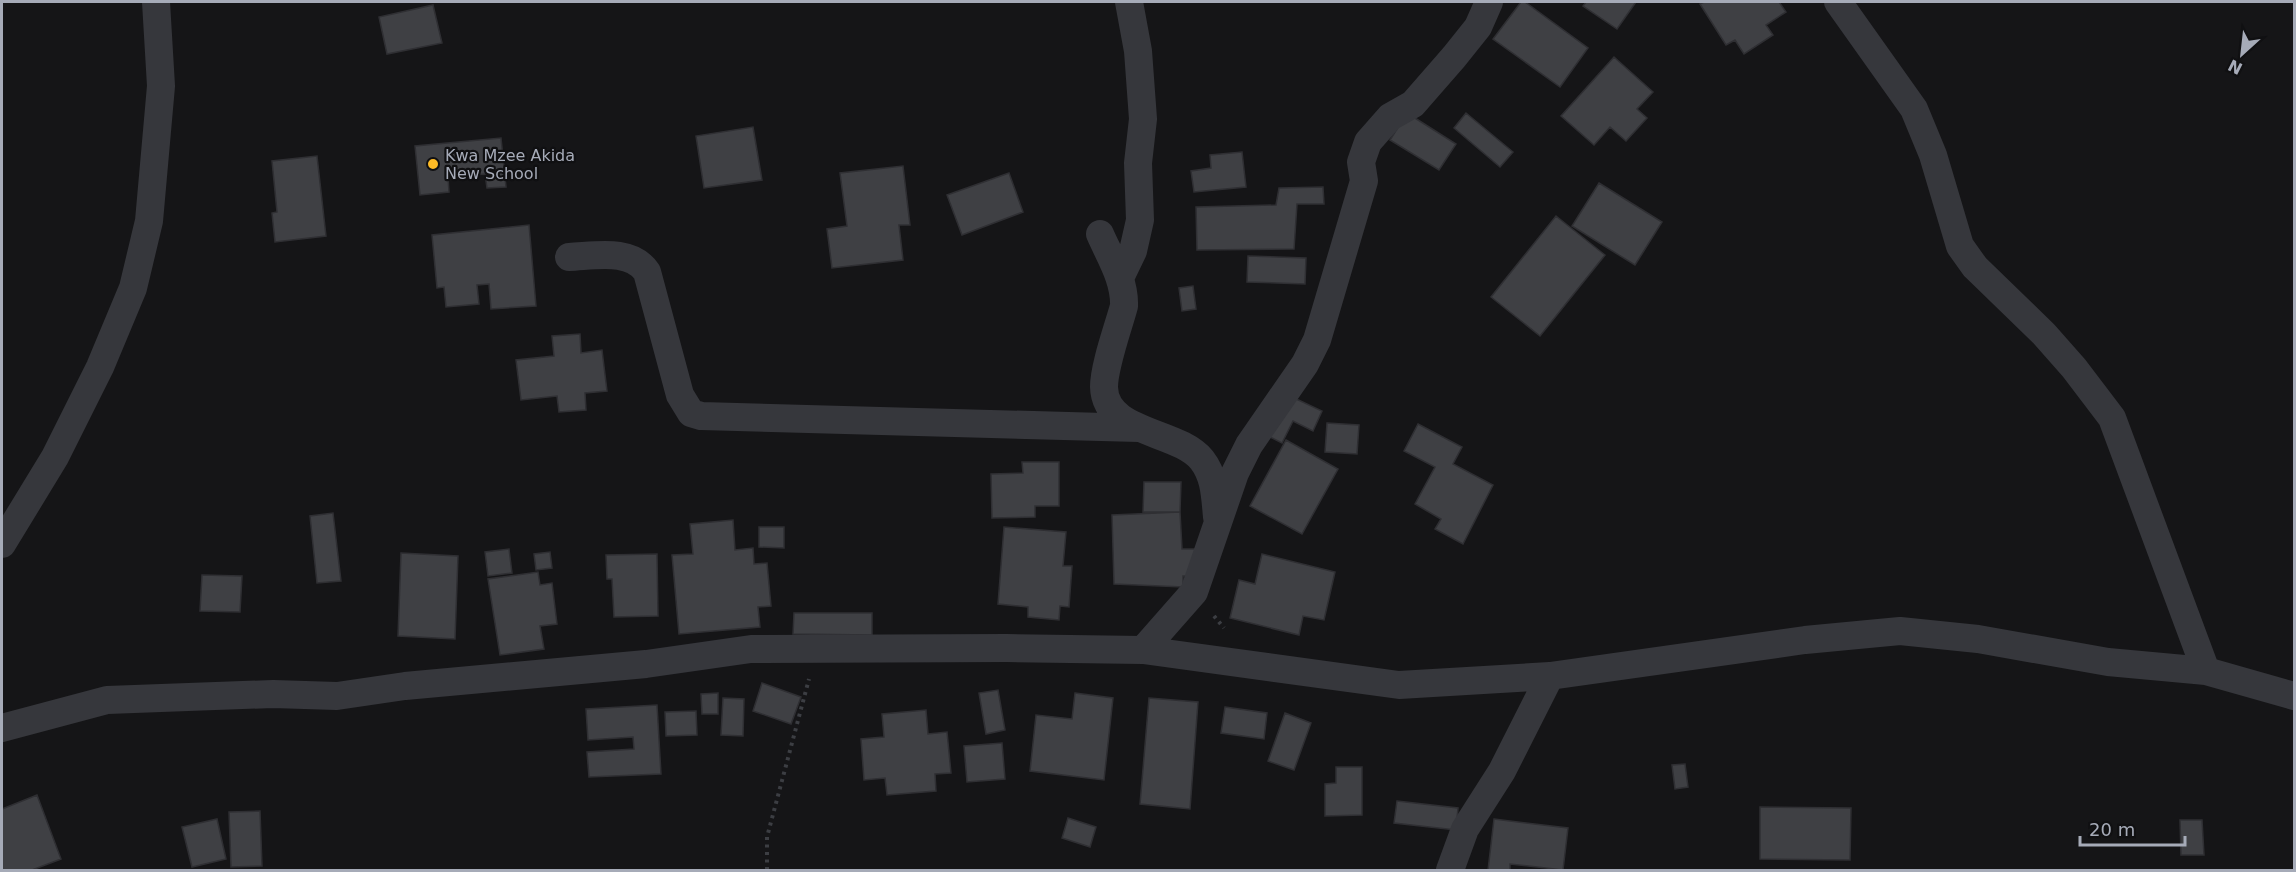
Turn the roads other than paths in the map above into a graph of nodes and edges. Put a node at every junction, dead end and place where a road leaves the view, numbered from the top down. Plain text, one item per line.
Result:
1 (156, 2) edge
2 (1128, 2) edge
3 (1489, 2) edge
4 (1838, 2) edge
5 (1100, 234) dead end
6 (569, 257) dead end
7 (1120, 279) junction
8 (1139, 428) junction
9 (1218, 519) junction
10 (2, 544) edge
11 (1143, 650) junction
12 (2206, 671) junction
13 (1550, 676) junction
14 (2295, 696) edge
15 (2, 728) edge
16 (1450, 870) edge

1 - 10 street
2 - 7 street
3 - 9 street
4 - 12 street
5 - 7 street
6 - 8 street
7 - 8 street
8 - 9 street
9 - 11 street
11 - 13 street
11 - 15 street
12 - 13 street
12 - 14 street
13 - 16 street

